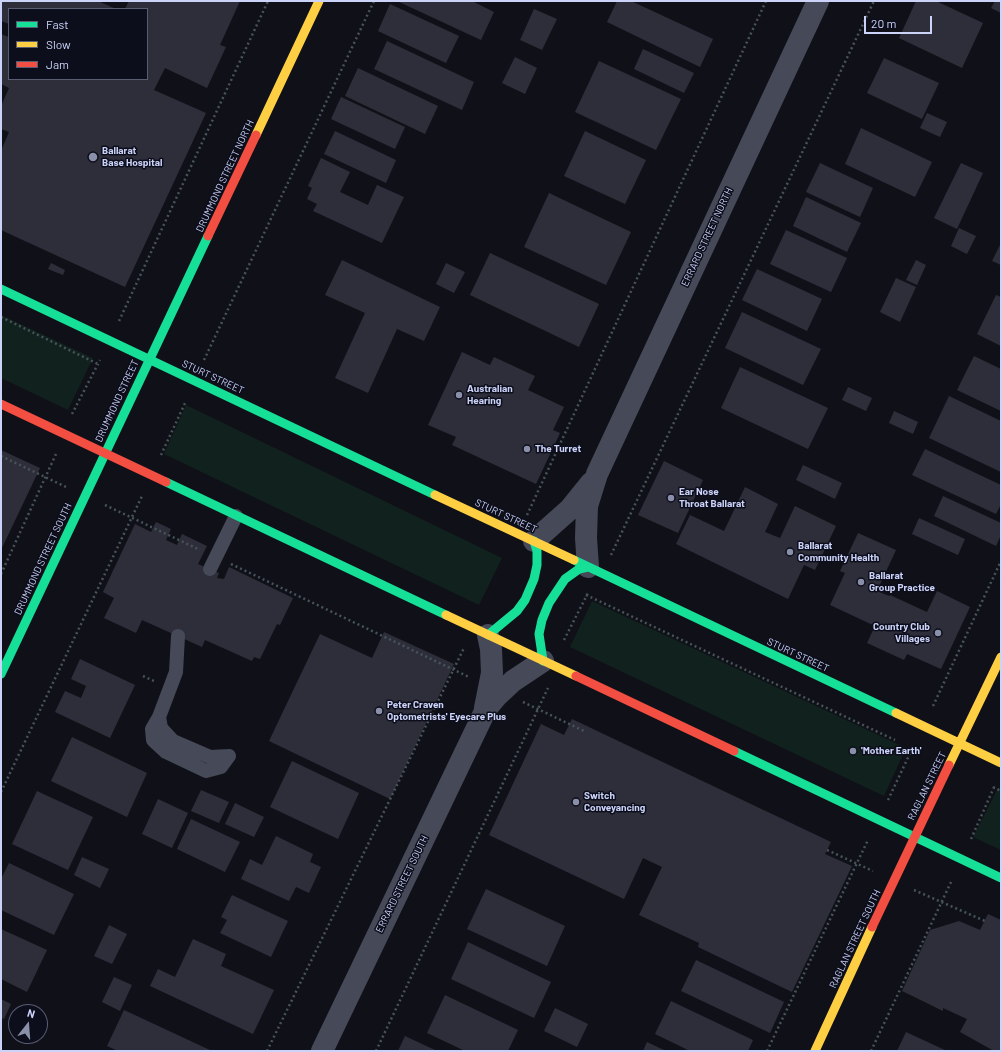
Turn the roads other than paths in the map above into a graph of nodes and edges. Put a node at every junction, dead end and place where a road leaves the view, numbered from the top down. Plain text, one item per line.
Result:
1 (319, 1) edge
2 (818, 1) edge
3 (1, 289) edge
4 (149, 359) junction
5 (1, 404) edge
6 (105, 453) junction
7 (597, 474) junction
8 (236, 516) junction
9 (534, 541) junction
10 (213, 563) road end
11 (595, 571) junction
12 (480, 632) junction
13 (178, 636) dead end
14 (1001, 657) edge
15 (543, 661) junction
16 (1, 674) edge
17 (496, 689) junction
18 (960, 744) junction
19 (229, 756) dead end
20 (1001, 763) edge
21 (914, 837) junction
22 (1001, 878) edge
23 (322, 1051) edge
24 (815, 1051) edge

1 - 4 main road, DRUMMOND STREET NORTH
2 - 7 street, ERRARD STREET NORTH
3 - 4 main road, STURT STREET
4 - 6 main road, DRUMMOND STREET
4 - 9 main road, STURT STREET
5 - 6 main road
6 - 8 main road
6 - 16 main road, DRUMMOND STREET SOUTH
7 - 9 street, ERRARD STREET NORTH
7 - 11 street, ERRARD STREET NORTH
8 - 10 lane
8 - 12 main road
9 - 11 main road, STURT STREET
9 - 12 main road
11 - 15 main road
11 - 18 main road, STURT STREET
12 - 15 main road
12 - 17 street
13 - 19 lane
14 - 18 main road, RAGLAN STREET
15 - 17 street, ERRARD STREET SOUTH
15 - 21 main road
17 - 23 street, ERRARD STREET SOUTH
18 - 20 main road, STURT STREET
18 - 21 main road, RAGLAN STREET
21 - 22 main road
21 - 24 main road, RAGLAN STREET SOUTH

